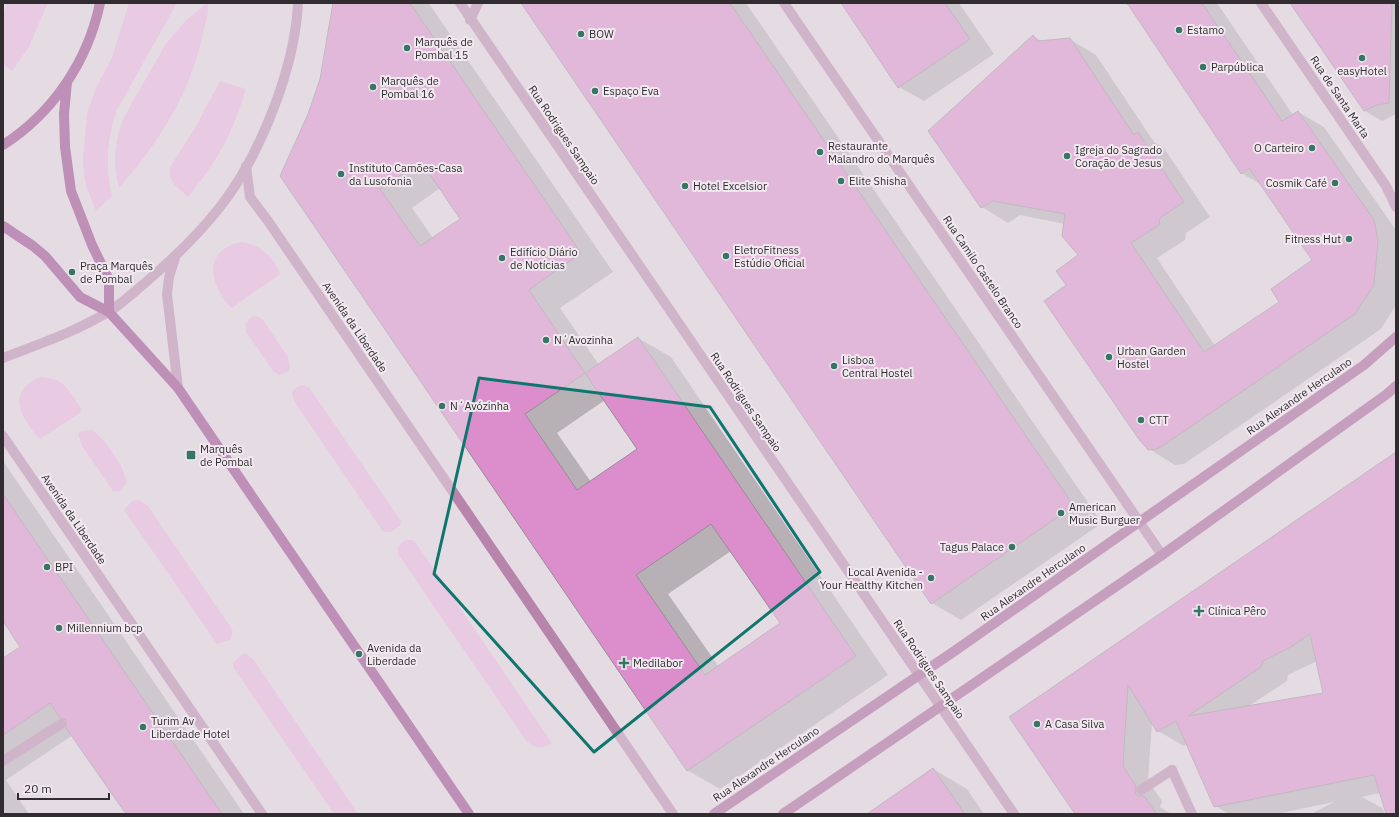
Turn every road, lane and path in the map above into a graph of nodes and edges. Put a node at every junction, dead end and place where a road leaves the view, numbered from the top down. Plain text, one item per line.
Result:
1 (100, 3) edge
2 (299, 3) edge
3 (460, 3) edge
4 (478, 3) edge
5 (784, 3) edge
6 (1261, 3) edge
7 (470, 20) junction
8 (67, 82) junction
9 (3, 145) edge
10 (246, 166) junction
11 (1396, 207) edge
12 (3, 226) edge
13 (175, 258) junction
14 (109, 312) junction
15 (1396, 337) edge
16 (3, 358) edge
17 (1396, 386) edge
18 (178, 388) junction
19 (3, 436) edge
20 (1140, 522) junction
21 (1162, 555) junction
22 (919, 675) junction
23 (940, 707) junction
24 (61, 724) dead end
25 (3, 761) edge
26 (1141, 790) dead end
27 (262, 814) edge
28 (469, 814) edge
29 (673, 814) edge
30 (714, 814) edge
31 (783, 814) edge
32 (1014, 814) edge
33 (1192, 814) edge

1 - 8 main road
2 - 10 street
3 - 7 street, Rua Rodrigues Sampaio
4 - 7 street
5 - 20 street, Rua Camilo Castelo Branco
6 - 11 street, Rua de Santa Marta
7 - 22 street, Rua Rodrigues Sampaio
8 - 9 main road
8 - 14 main road
10 - 13 street
10 - 29 street, Avenida da Liberdade
12 - 14 main road
13 - 14 street
13 - 18 street
14 - 16 street
14 - 18 main road
15 - 20 main road, Rua Alexandre Herculano
17 - 21 main road
18 - 28 main road
19 - 27 street, Avenida da Liberdade
20 - 21 street, Rua Camilo Castelo Branco
20 - 22 main road, Rua Alexandre Herculano
21 - 23 main road
22 - 23 street, Rua Rodrigues Sampaio
22 - 30 main road, Rua Alexandre Herculano
23 - 31 main road
23 - 32 street, Rua Rodrigues Sampaio
24 - 25 street
26 - 33 street

